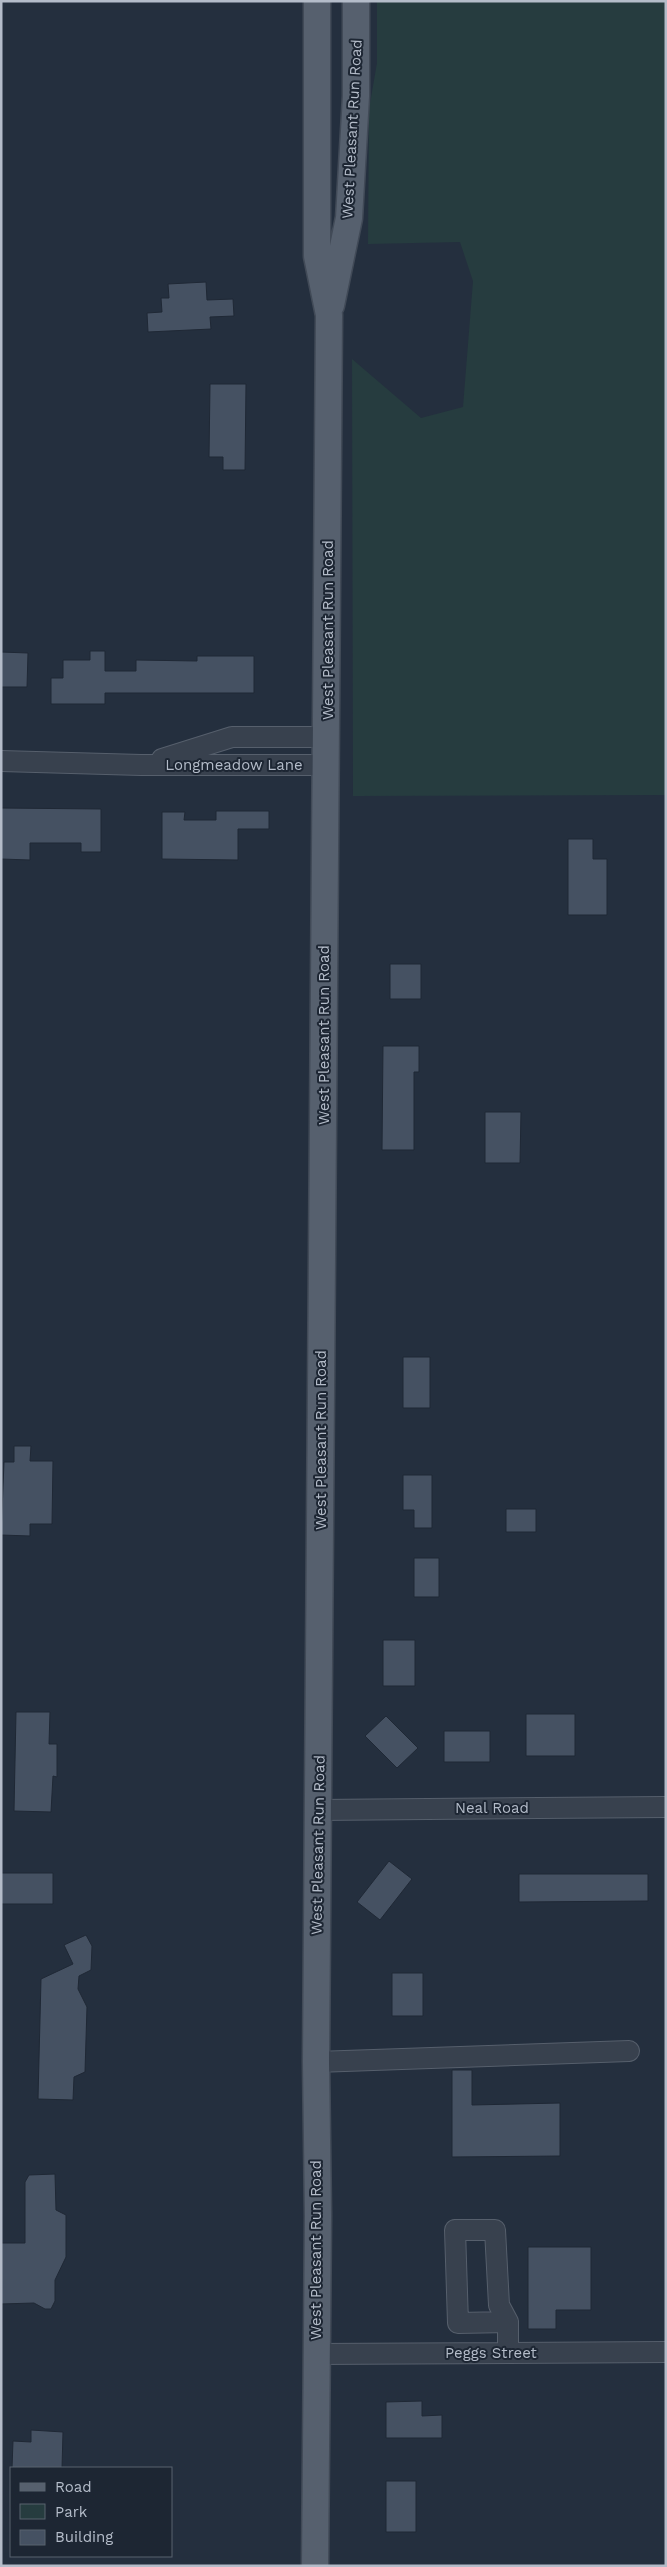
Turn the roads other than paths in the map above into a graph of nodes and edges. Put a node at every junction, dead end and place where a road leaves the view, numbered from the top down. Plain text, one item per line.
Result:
1 (317, 1) edge
2 (356, 1) edge
3 (329, 315) junction
4 (327, 737) junction
5 (1, 760) edge
6 (327, 765) junction
7 (141, 766) junction
8 (666, 1807) edge
9 (318, 1810) junction
10 (630, 2051) dead end
11 (316, 2062) junction
12 (508, 2322) junction
13 (666, 2352) edge
14 (508, 2353) junction
15 (316, 2354) junction
16 (315, 2566) edge

1 - 3 main road, West Pleasant Run Road
2 - 3 main road, West Pleasant Run Road
3 - 4 main road, West Pleasant Run Road
4 - 6 main road, West Pleasant Run Road
4 - 7 street, Longmeadow Lane
5 - 7 street, Longmeadow Lane
6 - 7 street, Longmeadow Lane
6 - 9 main road, West Pleasant Run Road
8 - 9 street, Neal Road
9 - 11 main road, West Pleasant Run Road
10 - 11 street
11 - 15 main road, West Pleasant Run Road
12 - 12 street
12 - 14 street
13 - 14 street, Peggs Street
14 - 15 street, Peggs Street
15 - 16 main road, West Pleasant Run Road

